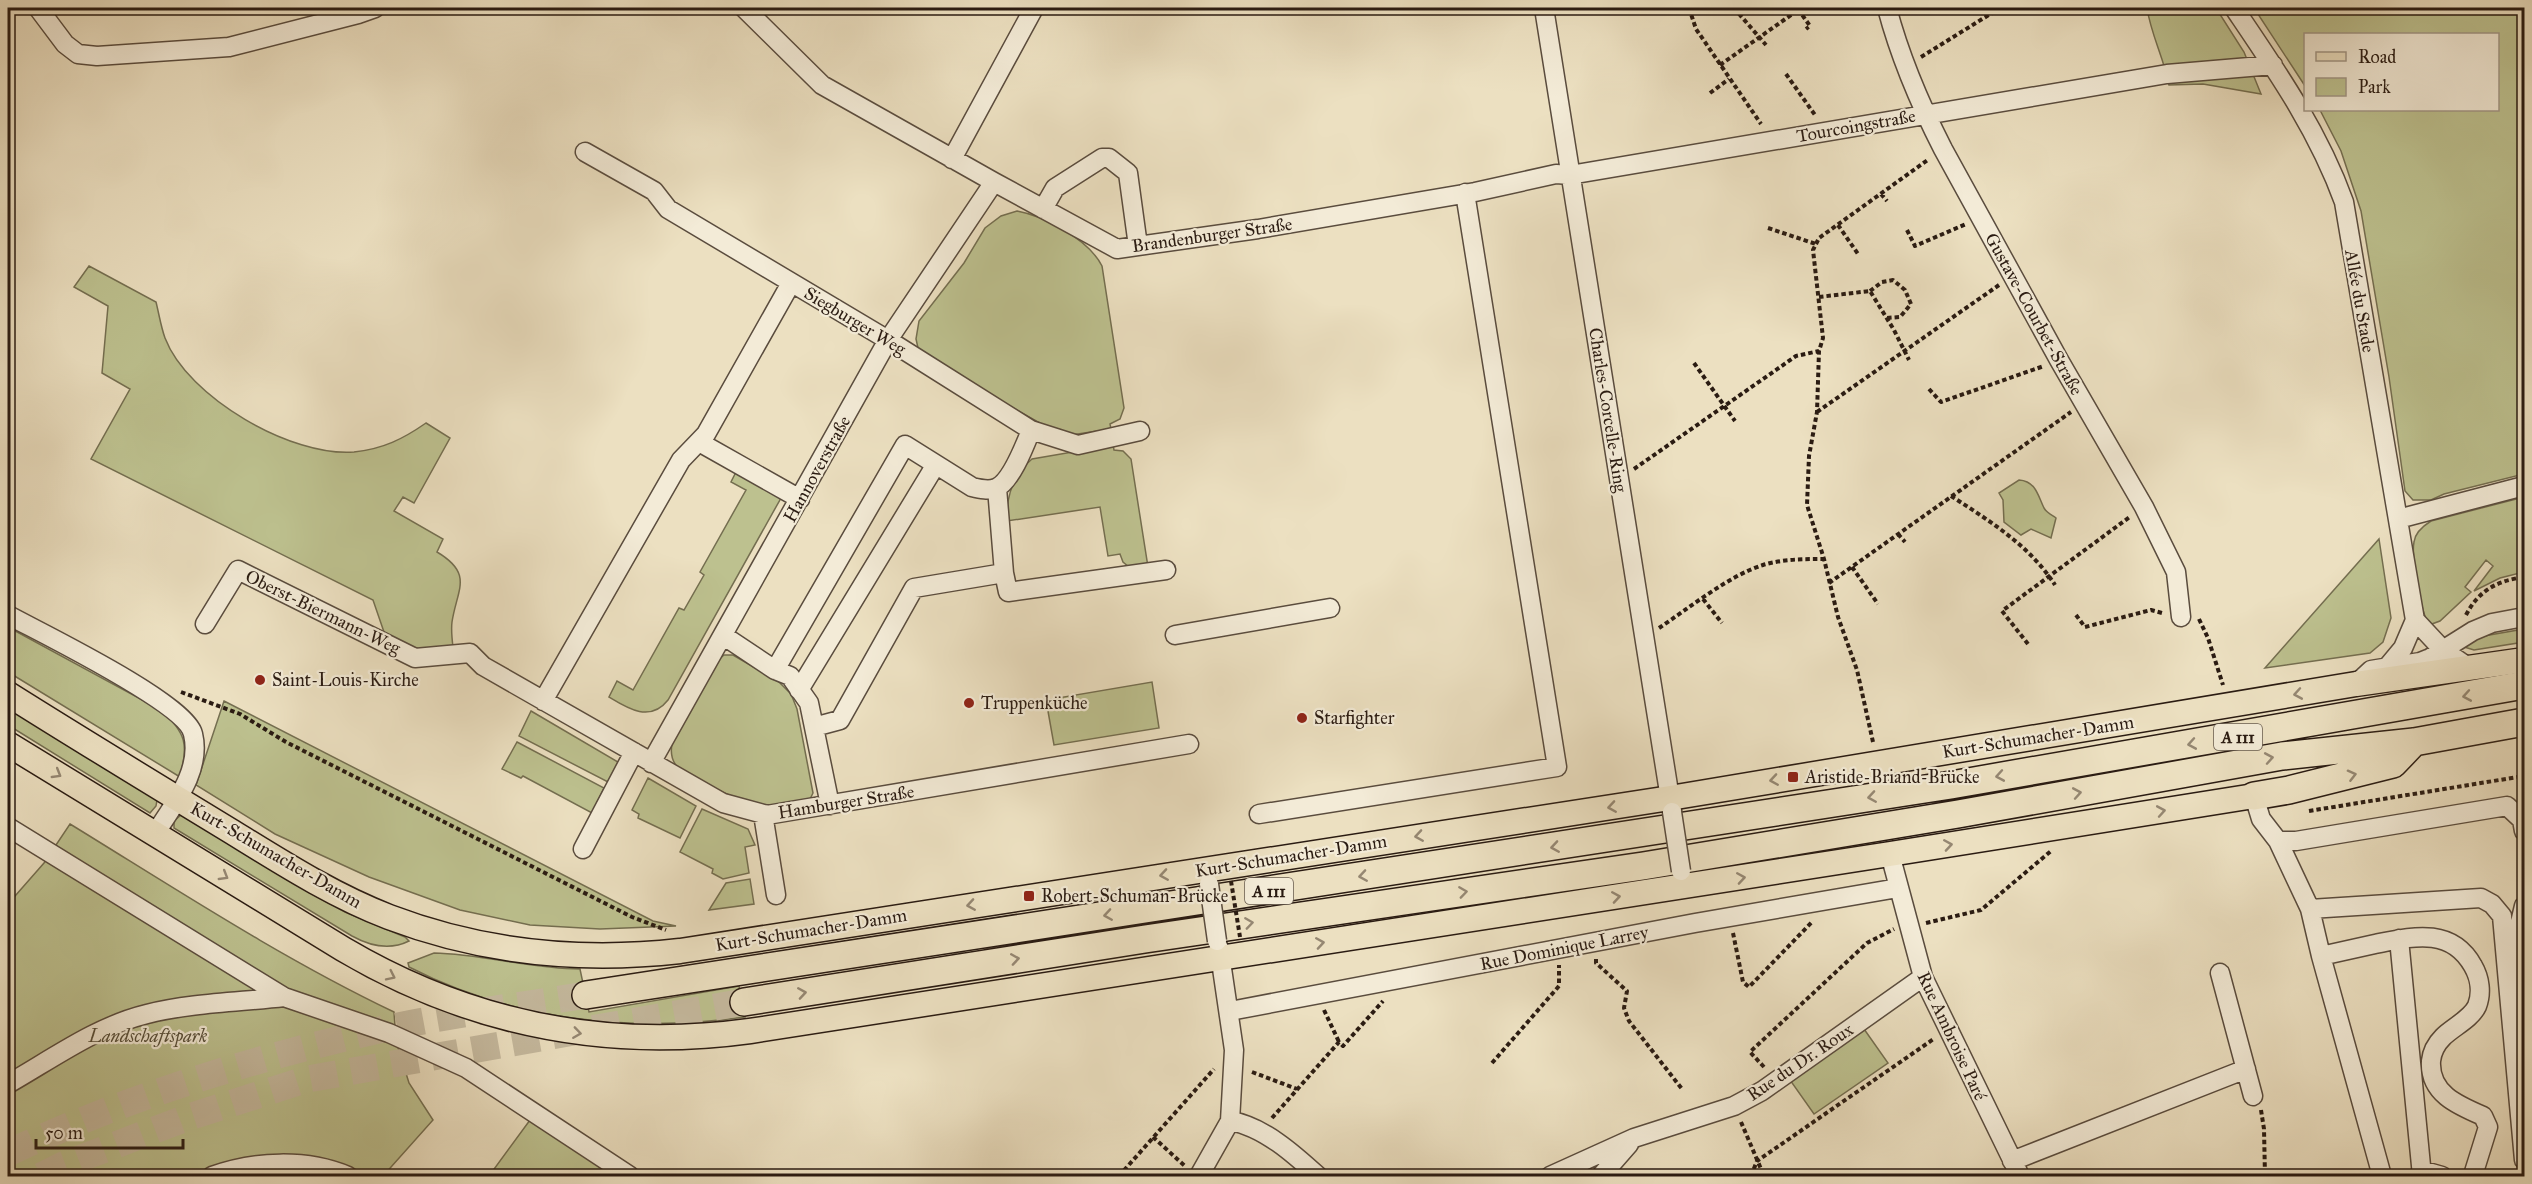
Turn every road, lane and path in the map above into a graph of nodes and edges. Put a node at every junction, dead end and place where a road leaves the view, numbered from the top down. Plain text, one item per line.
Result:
1 (38, 8) edge
2 (375, 8) edge
3 (744, 8) edge
4 (1034, 8) edge
5 (1544, 8) edge
6 (1689, 8) edge
7 (1734, 8) edge
8 (1800, 8) edge
9 (1887, 8) edge
10 (2000, 8) edge
11 (2234, 8) edge
12 (1806, 29) dead end
13 (1760, 36) junction
14 (1766, 45) dead end
15 (1920, 57) dead end
16 (1719, 65) junction
17 (2273, 65) junction
18 (1786, 74) dead end
19 (1729, 79) junction
20 (1710, 93) dead end
21 (1926, 115) junction
22 (1816, 116) dead end
23 (1761, 124) dead end
24 (1943, 149) junction
25 (585, 152) dead end
26 (952, 159) junction
27 (1570, 175) junction
28 (994, 182) junction
29 (1465, 193) junction
30 (1881, 194) junction
31 (1887, 201) dead end
32 (1043, 209) junction
33 (1981, 218) junction
34 (1838, 225) junction
35 (1768, 228) dead end
36 (1907, 231) dead end
37 (1815, 244) junction
38 (1138, 246) junction
39 (1858, 254) dead end
40 (2012, 276) junction
41 (790, 282) junction
42 (1870, 291) junction
43 (1818, 297) junction
44 (1886, 318) junction
45 (888, 340) junction
46 (1819, 351) junction
47 (1903, 352) junction
48 (1909, 360) dead end
49 (2059, 360) junction
50 (1694, 363) dead end
51 (1929, 388) dead end
52 (2084, 403) junction
53 (1724, 406) junction
54 (1817, 412) junction
55 (1735, 421) dead end
56 (1031, 430) junction
57 (1140, 431) dead end
58 (699, 442) junction
59 (935, 466) junction
60 (1619, 480) junction
61 (2524, 486) edge
62 (997, 488) junction
63 (1951, 496) junction
64 (800, 499) junction
65 (2144, 507) junction
66 (2398, 519) junction
67 (1898, 534) junction
68 (1905, 542) dead end
69 (1824, 559) junction
70 (1852, 567) junction
71 (1166, 570) dead end
72 (1004, 573) junction
73 (2049, 576) junction
74 (2524, 577) edge
75 (1829, 583) junction
76 (2055, 585) dead end
77 (1703, 599) junction
78 (1878, 604) dead end
79 (1330, 608) dead end
80 (2188, 614) junction
81 (8, 615) edge
82 (2076, 615) dead end
83 (2524, 616) edge
84 (2415, 620) junction
85 (2462, 622) dead end
86 (1722, 623) dead end
87 (205, 624) dead end
88 (1175, 635) dead end
89 (724, 636) junction
90 (1643, 638) junction
91 (2028, 644) dead end
92 (2443, 650) junction
93 (470, 653) joint
94 (2524, 660) edge
95 (2388, 666) junction
96 (2470, 669) junction
97 (775, 670) junction
98 (2356, 684) junction
99 (2524, 685) edge
100 (2224, 687) dead end
101 (172, 689) dead end
102 (799, 690) junction
103 (8, 694) edge
104 (543, 701) junction
105 (2524, 722) edge
106 (814, 727) junction
107 (1873, 742) dead end
108 (2414, 742) junction
109 (8, 744) edge
110 (1190, 744) dead end
111 (633, 752) junction
112 (651, 763) junction
113 (2524, 776) edge
114 (2254, 796) junction
115 (177, 799) junction
116 (2516, 804) edge
117 (830, 805) junction
118 (1671, 805) junction
119 (2324, 808) dead end
120 (763, 814) junction
121 (1259, 814) dead end
122 (8, 827) edge
123 (2524, 831) edge
124 (155, 834) junction
125 (2278, 841) junction
126 (2055, 848) dead end
127 (583, 849) dead end
128 (1890, 855) junction
129 (1207, 877) junction
130 (1682, 879) junction
131 (1231, 880) dead end
132 (1898, 888) junction
133 (776, 895) dead end
134 (2524, 906) edge
135 (2310, 909) junction
136 (1816, 919) dead end
137 (1925, 924) dead end
138 (1732, 928) dead end
139 (1894, 929) dead end
140 (667, 930) dead end
141 (1240, 937) dead end
142 (2399, 939) junction
143 (1219, 950) junction
144 (1595, 955) dead end
145 (2321, 956) junction
146 (1559, 962) dead end
147 (2220, 973) dead end
148 (1923, 977) junction
149 (1391, 993) dead end
150 (586, 995) tunnel mouth
151 (284, 997) junction
152 (744, 1002) tunnel mouth
153 (1323, 1006) dead end
154 (2524, 1009) edge
155 (1230, 1011) junction
156 (1936, 1037) dead end
157 (1339, 1042) junction
158 (1220, 1061) dead end
159 (1492, 1063) dead end
160 (2246, 1069) junction
161 (1767, 1070) dead end
162 (1252, 1072) dead end
163 (8, 1084) edge
164 (1297, 1089) junction
165 (1683, 1089) dead end
166 (2253, 1096) joint
167 (1734, 1106) junction
168 (1230, 1121) junction
169 (1267, 1123) dead end
170 (1153, 1137) junction
171 (1634, 1138) junction
172 (2524, 1160) edge
173 (1757, 1161) junction
174 (2016, 1169) edge
175 (1194, 1173) edge
176 (2422, 1173) edge
177 (2476, 1174) edge
178 (212, 1176) edge
179 (348, 1176) edge
180 (630, 1176) edge
181 (1119, 1176) edge
182 (1318, 1176) edge
183 (1550, 1176) edge
184 (1601, 1176) edge
185 (1751, 1176) edge
186 (1764, 1176) edge
187 (2265, 1176) edge
188 (2382, 1176) edge
189 (2442, 1176) edge
190 (2454, 1176) edge

1 - 2 street
3 - 26 street, Brandenburger Straße
4 - 26 street
5 - 27 street, Charles-Corcelle-Ring
6 - 16 path
7 - 13 path
8 - 12 path
8 - 13 path
9 - 21 street, Gustave-Courbet-Straße
10 - 15 path
11 - 17 street, Allée du Stade
13 - 14 path
13 - 16 path
16 - 19 path
17 - 21 street, Tourcoingstraße
17 - 66 street, Allée du Stade
18 - 22 path
19 - 20 path
19 - 23 path
21 - 24 street, Gustave-Courbet-Straße
21 - 27 street, Tourcoingstraße
24 - 30 path
24 - 33 street, Gustave-Courbet-Straße
25 - 41 street, Siegburger Weg
26 - 28 street, Brandenburger Straße
27 - 29 street, Brandenburger Straße
27 - 60 street, Charles-Corcelle-Ring
28 - 32 street, Brandenburger Straße
28 - 45 street, Hannoverstraße
29 - 38 street, Brandenburger Straße
29 - 121 street
30 - 31 path
30 - 34 path
32 - 38 street, Brandenburger Straße
32 - 38 street
33 - 36 path
33 - 40 street, Gustave-Courbet-Straße
34 - 37 path
34 - 39 path
35 - 37 path
37 - 43 path
40 - 47 path
40 - 49 street, Gustave-Courbet-Straße
41 - 45 street, Siegburger Weg
41 - 58 street
42 - 43 path
42 - 44 path
42 - 44 path
43 - 46 path
44 - 47 path
45 - 56 street, Siegburger Weg
45 - 64 street, Hannoverstraße
46 - 53 path
46 - 54 path
47 - 48 path
47 - 54 path
49 - 51 path
49 - 52 street, Gustave-Courbet-Straße
50 - 53 path
52 - 63 path
52 - 65 street, Gustave-Courbet-Straße
53 - 55 path
53 - 60 path
54 - 69 path
56 - 57 street, Siegburger Weg
56 - 62 street
58 - 64 street
58 - 104 street
59 - 62 street
59 - 97 street
59 - 102 street
60 - 90 street, Charles-Corcelle-Ring
61 - 66 street
62 - 72 street
63 - 67 path
63 - 73 path
64 - 89 street, Hannoverstraße
65 - 73 path
65 - 80 street, Gustave-Courbet-Straße
66 - 84 street, Allée du Stade
67 - 68 path
67 - 70 path
69 - 75 path
69 - 77 path
70 - 75 path
70 - 78 path
71 - 72 street
72 - 106 street
73 - 76 path
73 - 91 path
74 - 85 path
75 - 107 path
77 - 86 path
77 - 90 path
79 - 88 street
80 - 82 path
80 - 100 path
81 - 115 street
83 - 92 street
84 - 92 street
84 - 95 street
87 - 93 street, Oberst-Biermann-Weg
89 - 97 street
89 - 112 street, Hannoverstraße
90 - 118 street, Charles-Corcelle-Ring
92 - 95 street
92 - 96 street
93 - 104 street, Hamburger Straße
94 - 96 main road, Kurt-Schumacher-Damm
95 - 98 street
96 - 98 main road, Kurt-Schumacher-Damm
97 - 102 street
98 -> 118 main road, Kurt-Schumacher-Damm
99 -> 150 highway, A 111
101 - 140 path
102 - 106 street
103 - 115 main road, Kurt-Schumacher-Damm
104 - 111 street, Hamburger Straße
105 - 108 highway, A 111
106 - 117 street
114 -> 108 highway
152 -> 108 highway, A 111
109 -> 124 main road
110 - 117 street, Hamburger Straße
111 - 112 street, Hamburger Straße
111 - 127 street
112 - 120 street, Hamburger Straße
113 - 119 path
114 - 125 street
128 -> 114 main road
115 - 124 street
129 -> 115 main road, Kurt-Schumacher-Damm
116 - 123 street
116 - 125 street
117 - 120 street, Hamburger Straße
118 -> 129 main road, Kurt-Schumacher-Damm
118 - 130 street, bridge
120 - 133 street
122 - 151 street
124 -> 143 main road
125 - 135 street
126 - 137 path
130 -> 128 main road
128 - 132 street, Rue Ambroise Paré
129 - 143 street, bridge
143 -> 130 main road
131 - 141 path, bridge
132 - 148 street, Rue Ambroise Paré
132 - 155 street, Rue Dominique Larrey
134 - 154 street
135 - 145 street
135 - 172 street
136 - 138 path
139 - 161 path
142 - 145 street
142 - 176 street
142 - 177 street
143 - 155 street
144 - 165 path
145 - 188 street
146 - 159 path
147 - 160 street
148 - 167 street, Rue du Dr. Roux
148 - 174 street, Rue Ambroise Paré
149 - 157 path
151 - 163 street
151 - 180 street
153 - 157 path
155 - 168 street
156 - 173 path
157 - 164 path
158 - 170 path
160 - 166 street
160 - 174 street
162 - 164 path
164 - 169 path
166 - 187 path
167 - 171 street, Rue du Dr. Roux
167 - 173 path
168 - 175 street
168 - 182 street
170 - 175 path
170 - 181 path
171 - 183 street, Rue du Dr. Roux
171 - 184 street
173 - 185 path
173 - 186 path
176 - 189 street
177 - 190 street
178 - 179 street

